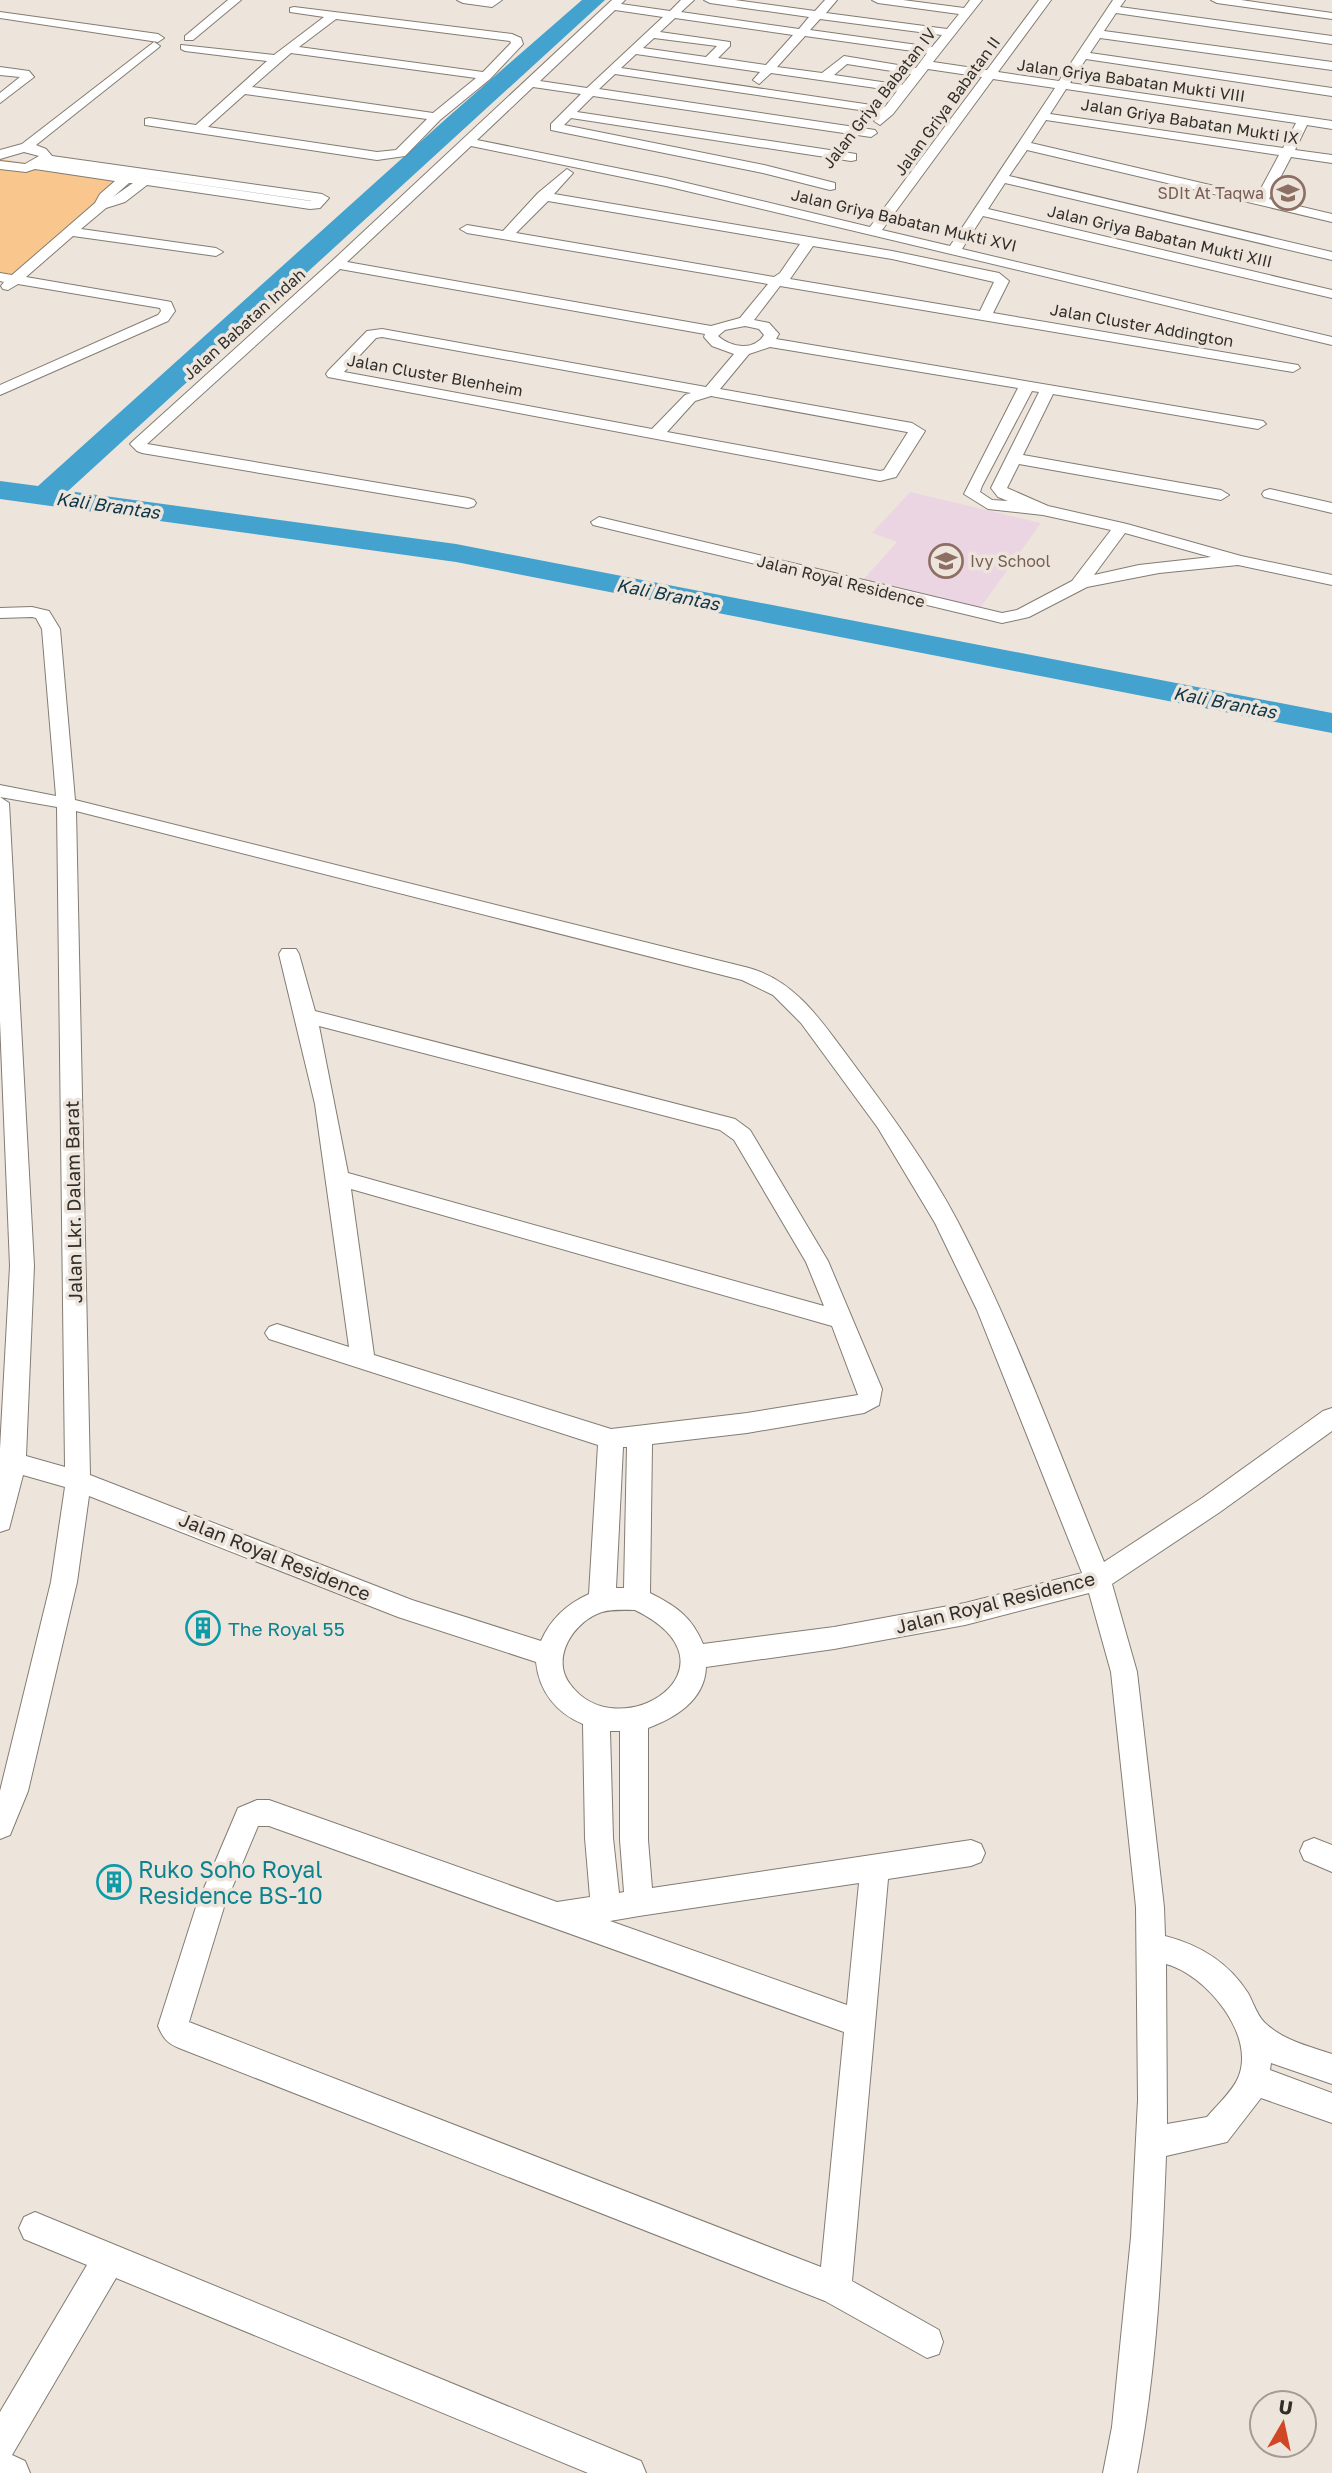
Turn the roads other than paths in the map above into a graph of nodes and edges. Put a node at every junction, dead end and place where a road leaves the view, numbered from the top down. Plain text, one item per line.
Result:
1 (235, 0) edge
2 (463, 0) edge
3 (496, 0) edge
4 (688, 0) edge
5 (710, 0) edge
6 (831, 0) edge
7 (878, 0) edge
8 (976, 0) edge
9 (1045, 0) edge
10 (1217, 0) edge
11 (616, 3) edge
12 (1116, 5) edge
13 (294, 10) dead end
14 (966, 12) junction
15 (672, 14) junction
16 (818, 14) junction
17 (0, 15) edge
18 (334, 15) junction
19 (1332, 16) edge
20 (0, 23) edge
21 (802, 32) junction
22 (950, 33) junction
23 (651, 34) junction
24 (1097, 34) junction
25 (162, 39) junction
26 (1332, 40) edge
27 (181, 45) junction
28 (634, 50) junction
29 (935, 51) junction
30 (283, 54) junction
31 (1082, 55) junction
32 (707, 62) junction
33 (1332, 66) edge
34 (923, 69) junction
35 (612, 70) junction
36 (767, 70) junction
37 (0, 71) edge
38 (990, 75) junction
39 (486, 76) junction
40 (824, 78) junction
41 (531, 83) junction
42 (1063, 85) junction
43 (905, 89) junction
44 (245, 90) junction
45 (591, 91) junction
46 (749, 91) junction
47 (1332, 92) edge
48 (0, 99) edge
49 (96, 109) dead end
50 (889, 111) junction
51 (736, 113) junction
52 (567, 114) junction
53 (1042, 116) junction
54 (436, 117) junction
55 (1303, 121) junction
56 (149, 122) dead end
57 (1332, 125) edge
58 (199, 130) junction
59 (871, 133) junction
60 (709, 135) junction
61 (466, 141) junction
62 (1023, 145) junction
63 (781, 146) junction
64 (26, 148) junction
65 (1284, 153) junction
66 (45, 155) junction
67 (1, 156) edge
68 (1332, 159) edge
69 (679, 168) junction
70 (94, 169) junction
71 (764, 169) junction
72 (566, 173) dead end
73 (126, 178) junction
74 (1002, 178) junction
75 (144, 181) junction
76 (182, 182) junction
77 (829, 186) junction
78 (543, 196) junction
79 (1261, 202) junction
80 (101, 205) junction
81 (980, 211) junction
82 (1332, 218) edge
83 (467, 229) dead end
84 (874, 231) junction
85 (72, 232) junction
86 (507, 235) junction
87 (809, 242) junction
88 (954, 250) junction
89 (216, 252) dead end
90 (1332, 256) edge
91 (337, 264) junction
92 (8, 279) edge
93 (783, 280) junction
94 (0, 293) edge
95 (1332, 294) edge
96 (985, 316) junction
97 (745, 322) junction
98 (764, 326) junction
99 (713, 331) junction
100 (1331, 338) edge
101 (769, 342) junction
102 (726, 348) junction
103 (745, 350) junction
104 (1293, 368) dead end
105 (1027, 386) junction
106 (1047, 390) junction
107 (0, 391) edge
108 (709, 392) junction
109 (690, 394) junction
110 (1258, 424) dead end
111 (657, 433) junction
112 (1014, 458) junction
113 (1270, 494) dead end
114 (1222, 495) dead end
115 (468, 503) dead end
116 (1332, 508) edge
117 (1047, 511) junction
118 (599, 522) dead end
119 (1121, 527) junction
120 (1238, 560) junction
121 (1332, 580) edge
122 (1078, 584) junction
123 (0, 613) edge
124 (996, 618) joint
125 (0, 791) edge
126 (0, 803) edge
127 (66, 803) junction
128 (289, 954) dead end
129 (309, 1016) junction
130 (339, 1178) junction
131 (840, 1319) junction
132 (276, 1333) dead end
133 (363, 1360) junction
134 (1332, 1418) edge
135 (640, 1438) junction
136 (611, 1439) junction
137 (6, 1460) edge
138 (78, 1481) junction
139 (0, 1522) edge
140 (1098, 1580) junction
141 (637, 1599) junction
142 (602, 1600) junction
143 (549, 1655) junction
144 (694, 1657) junction
145 (596, 1718) junction
146 (634, 1721) junction
147 (0, 1826) edge
148 (971, 1853) dead end
149 (875, 1867) junction
150 (639, 1903) junction
151 (606, 1908) junction
152 (556, 1915) junction
153 (1150, 1946) junction
154 (861, 2024) junction
155 (1252, 2031) junction
156 (1332, 2069) edge
157 (1253, 2082) junction
158 (1332, 2108) edge
159 (1151, 2143) junction
160 (35, 2228) dead end
161 (109, 2259) junction
162 (835, 2290) junction
163 (927, 2342) dead end
164 (0, 2444) edge
165 (0, 2467) edge
166 (13, 2473) edge
167 (629, 2473) edge
168 (1120, 2473) edge

1 - 27 street
2 - 3 street
4 - 15 street
5 - 16 street
6 - 16 street
7 - 14 street
8 - 14 street, Jalan Griya Babatan IV
9 - 38 street, Jalan Griya Babatan II
10 - 19 street
11 - 15 street
11 - 41 street, Jalan Babatan Indah
12 - 24 street
12 - 26 street
13 - 18 street
14 - 22 street, Jalan Griya Babatan IV
15 - 21 street
15 - 23 street
16 - 21 street
16 - 22 street
17 - 25 street
18 - 30 street
18 - 39 street
20 - 25 street
21 - 29 street
21 - 36 street
22 - 29 street, Jalan Griya Babatan IV
23 - 28 street
23 - 32 street
24 - 31 street
24 - 33 street
25 - 27 street
25 - 27 street
25 - 64 street
27 - 30 street
27 - 49 street
28 - 32 street
28 - 35 street
29 - 34 street, Jalan Griya Babatan IV
30 - 39 street
30 - 44 street
31 - 42 street
31 - 47 street
32 - 36 street
34 - 38 street, Jalan Griya Babatan Mukti VIII
34 - 40 street, Jalan Griya Babatan Mukti VIII
34 - 43 street, Jalan Griya Babatan IV
35 - 45 street
35 - 46 street
36 - 40 street
36 - 46 street
37 - 48 street
38 - 42 street, Jalan Griya Babatan Mukti VIII
38 - 84 street, Jalan Griya Babatan II
39 - 54 street
40 - 43 street
41 - 45 street
41 - 61 street, Jalan Babatan Indah
42 - 53 street
42 - 55 street, Jalan Griya Babatan Mukti VIII
43 - 50 street, Jalan Griya Babatan IV
44 - 54 street
44 - 58 street
45 - 51 street
45 - 52 street
46 - 50 street
46 - 51 street
50 - 59 street, Jalan Griya Babatan IV
51 - 59 street
51 - 60 street
52 - 60 street
52 - 69 street
53 - 62 street
53 - 65 street, Jalan Griya Babatan Mukti IX
54 - 58 street
55 - 57 street, Jalan Griya Babatan Mukti VIII
55 - 65 street
56 - 58 street
59 - 77 street, Jalan Griya Babatan IV
60 - 63 street
60 - 69 street
61 - 69 street, Jalan Griya Babatan Mukti XVI
61 - 91 street, Jalan Babatan Indah
62 - 74 street
62 - 79 street
63 - 71 street
63 - 77 street
64 - 66 street
64 - 67 street
65 - 68 street, Jalan Griya Babatan Mukti IX
65 - 79 street
66 - 67 street
66 - 70 street
69 - 71 street
69 - 77 street, Jalan Griya Babatan Mukti XVI
70 - 73 street
70 - 76 street
71 - 77 street
72 - 78 street
73 - 75 street
73 - 80 street
74 - 81 street
74 - 90 street
75 - 76 street
75 - 80 street
76 - 76 street
77 - 84 street, Jalan Griya Babatan Mukti XVI
78 - 86 street
78 - 87 street
79 - 82 street
80 - 85 street
81 - 88 street
81 - 95 street, Jalan Griya Babatan Mukti XIII
83 - 86 street, Jalan Cluster Addington
84 - 88 street, Jalan Griya Babatan Mukti XVI
85 - 89 street
85 - 92 street
86 - 93 street, Jalan Cluster Addington
87 - 93 street
87 - 96 street
88 - 100 street, Jalan Griya Babatan Mukti XVI
91 - 99 street
91 - 115 street, Jalan Babatan Indah
92 - 94 street
92 - 107 street
93 - 96 street, Jalan Cluster Addington
93 - 97 street
93 - 98 street
96 - 104 street, Jalan Cluster Addington
97 - 98 street
97 - 99 street
98 - 101 street
99 - 102 street
101 - 103 street
101 - 105 street
102 - 103 street
102 - 109 street
103 - 108 street
105 - 106 street
105 - 117 street, Jalan Royal Residence
106 - 110 street
106 - 112 street, Jalan Royal Residence
108 - 109 street, Jalan Cluster Blenheim
108 - 111 street, Jalan Cluster Blenheim
109 - 111 street
109 - 111 street, Jalan Cluster Blenheim
112 - 114 street
112 - 117 street, Jalan Royal Residence
113 - 116 street
117 - 119 street, Jalan Royal Residence
118 - 124 street, Jalan Royal Residence
119 - 120 street, Jalan Royal Residence
119 - 122 street, Jalan Royal Residence
120 - 121 street, Jalan Royal Residence
120 - 122 street, Jalan Royal Residence
122 - 124 street, Jalan Royal Residence
123 - 127 street, Jalan Lkr. Dalam Barat
125 - 127 street
126 - 137 street
127 - 138 street, Jalan Lkr. Dalam Barat
127 - 140 street
128 - 129 street
129 - 130 street
129 - 131 street
130 - 131 street
130 - 133 street
131 - 135 street
132 - 133 street
133 - 136 street
134 - 140 street, Jalan Royal Residence
135 - 136 street
135 - 141 street
136 - 142 street
137 - 138 street, Jalan Royal Residence
137 - 139 street
138 - 143 street, Jalan Royal Residence
138 - 147 street, Jalan Lkr. Dalam Barat
140 - 144 street, Jalan Royal Residence
140 - 153 street
141 - 142 street
141 - 144 street
142 - 143 street
143 - 145 street
144 - 146 street
145 - 146 street
145 - 151 street
146 - 150 street
148 - 149 street
149 - 150 street
149 - 154 street
150 - 151 street
151 - 152 street
152 - 154 street
152 - 162 street
153 - 155 street
153 - 159 street
154 - 162 street
155 - 156 street
155 - 157 street
157 - 158 street
157 - 159 street
159 - 168 street
160 - 161 street
161 - 164 street
161 - 167 street
162 - 163 street
165 - 166 street

